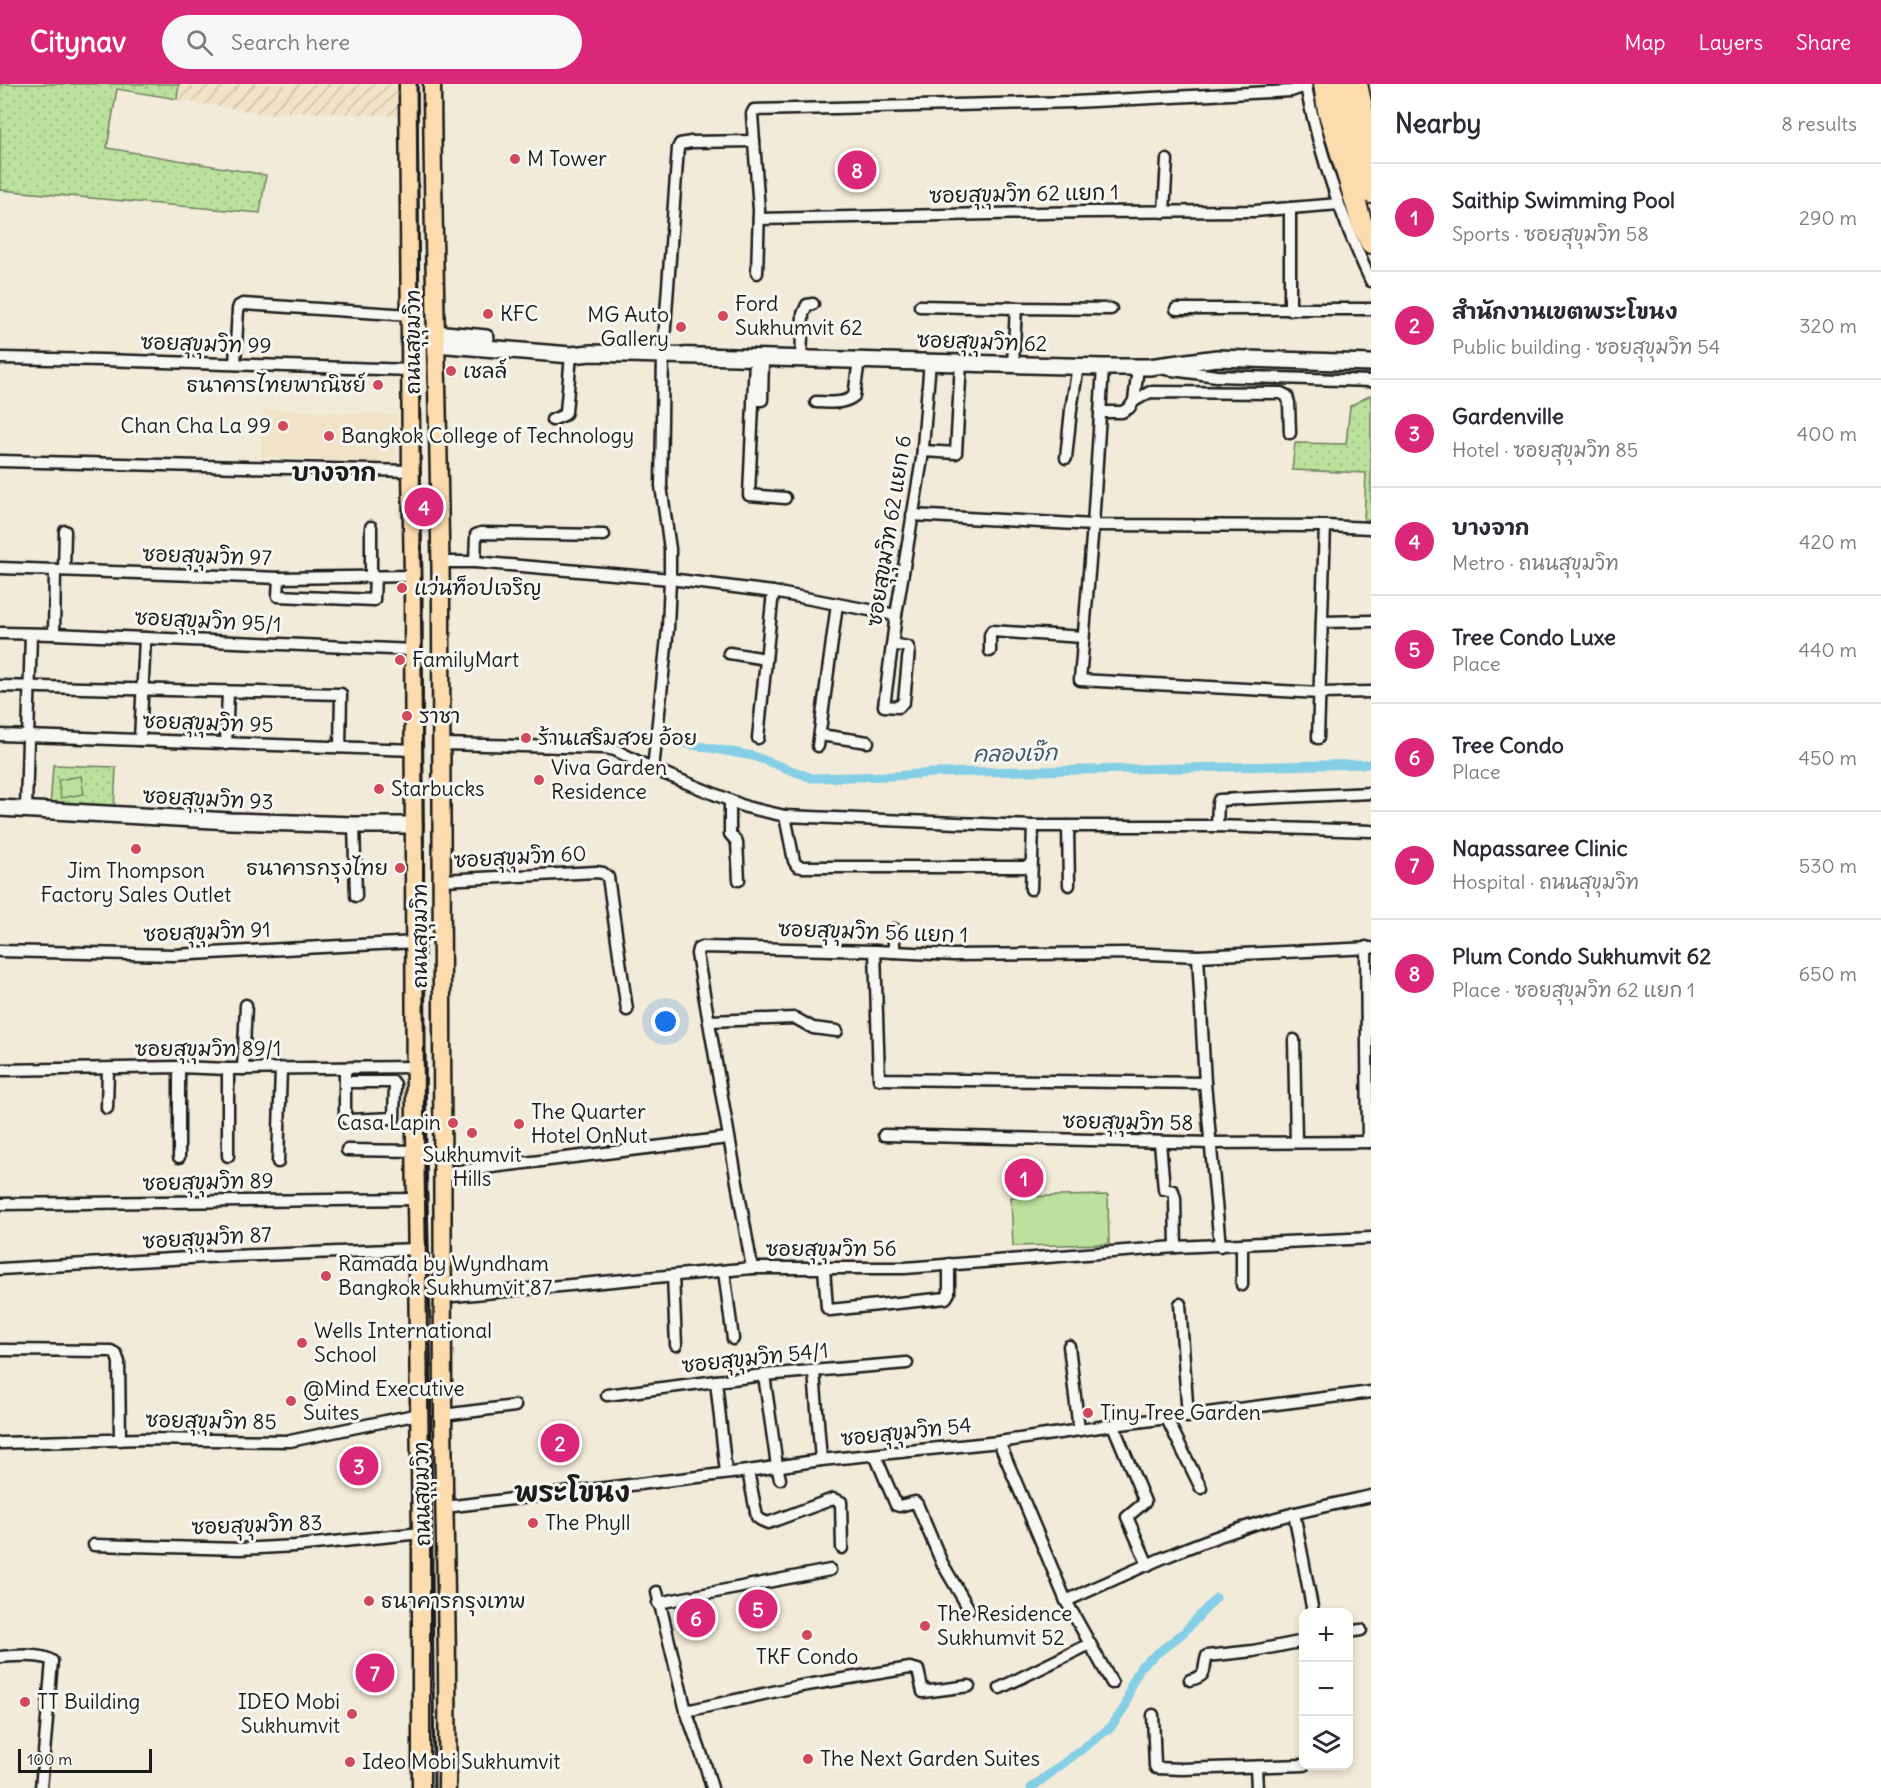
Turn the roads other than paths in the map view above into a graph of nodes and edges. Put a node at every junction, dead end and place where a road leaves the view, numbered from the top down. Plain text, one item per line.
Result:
1 (408, 84) edge
2 (432, 84) edge
3 (1338, 84) edge
4 (1358, 84) edge
5 (1312, 85) edge
6 (754, 141) junction
7 (1371, 149) edge
8 (1167, 160) dead end
9 (1371, 193) edge
10 (1339, 204) junction
11 (1290, 208) junction
12 (1164, 212) junction
13 (1371, 214) edge
14 (759, 219) junction
15 (1371, 243) edge
16 (757, 273) dead end
17 (1371, 281) edge
18 (813, 304) dead end
19 (920, 306) dead end
20 (1016, 308) junction
21 (1111, 309) dead end
22 (1176, 309) dead end
23 (1371, 309) edge
24 (1290, 310) junction
25 (411, 330) junction
26 (435, 338) junction
27 (591, 354) junction
28 (571, 355) junction
29 (663, 355) junction
30 (0, 358) edge
31 (759, 359) junction
32 (801, 359) junction
33 (859, 360) junction
34 (930, 361) junction
35 (961, 362) junction
36 (1371, 363) edge
37 (235, 364) junction
38 (1013, 364) junction
39 (1078, 366) junction
40 (1103, 367) junction
41 (1143, 367) junction
42 (411, 370) junction
43 (1371, 381) edge
44 (1134, 401) junction
45 (816, 402) dead end
46 (1100, 412) junction
47 (552, 420) dead end
48 (1290, 433) dead end
49 (923, 451) junction
50 (1066, 458) dead end
51 (0, 461) edge
52 (411, 471) junction
53 (785, 498) dead end
54 (912, 515) junction
55 (1093, 525) junction
56 (1325, 526) junction
57 (371, 527) dead end
58 (1371, 528) edge
59 (64, 531) dead end
60 (604, 535) dead end
61 (440, 562) junction
62 (474, 562) junction
63 (0, 568) edge
64 (59, 570) junction
65 (373, 576) junction
66 (413, 576) junction
67 (279, 578) junction
68 (670, 579) junction
69 (773, 592) junction
70 (837, 604) junction
71 (896, 615) junction
72 (1371, 621) edge
73 (1322, 622) junction
74 (0, 633) edge
75 (31, 634) junction
76 (54, 634) junction
77 (1083, 637) junction
78 (145, 638) junction
79 (892, 644) junction
80 (414, 650) junction
81 (990, 651) dead end
82 (729, 653) dead end
83 (766, 659) junction
84 (0, 686) edge
85 (30, 687) junction
86 (143, 689) junction
87 (228, 692) junction
88 (1371, 692) edge
89 (1320, 693) junction
90 (0, 735) edge
91 (28, 736) junction
92 (758, 738) dead end
93 (1318, 738) dead end
94 (140, 740) junction
95 (868, 742) dead end
96 (226, 744) junction
97 (442, 744) junction
98 (340, 747) junction
99 (414, 750) junction
100 (653, 769) junction
101 (1371, 793) edge
102 (730, 801) junction
103 (0, 808) edge
104 (26, 809) junction
105 (785, 816) junction
106 (354, 825) junction
107 (415, 825) junction
108 (1033, 826) junction
109 (1068, 826) junction
110 (1217, 826) junction
111 (1371, 831) edge
112 (1031, 867) junction
113 (442, 880) junction
114 (739, 880) dead end
115 (1069, 885) dead end
116 (1031, 889) dead end
117 (356, 896) dead end
118 (894, 929) dead end
119 (833, 930) dead end
120 (416, 942) junction
121 (1368, 947) edge
122 (832, 950) junction
123 (0, 951) edge
124 (875, 951) junction
125 (894, 952) junction
126 (1198, 956) junction
127 (246, 1005) dead end
128 (627, 1010) dead end
129 (709, 1021) junction
130 (837, 1031) dead end
131 (1294, 1040) dead end
132 (1369, 1045) edge
133 (179, 1067) junction
134 (415, 1067) junction
135 (345, 1068) junction
136 (108, 1069) junction
137 (228, 1069) junction
138 (243, 1069) junction
139 (281, 1069) junction
140 (0, 1070) edge
141 (345, 1082) junction
142 (1204, 1083) junction
143 (107, 1108) dead end
144 (884, 1135) dead end
145 (443, 1136) junction
146 (728, 1138) junction
147 (1160, 1142) junction
148 (1296, 1142) junction
149 (1369, 1142) edge
150 (1211, 1143) junction
151 (416, 1144) junction
152 (346, 1150) dead end
153 (179, 1156) dead end
154 (228, 1156) dead end
155 (278, 1162) dead end
156 (443, 1173) junction
157 (416, 1199) junction
158 (0, 1204) edge
159 (1371, 1238) edge
160 (1242, 1244) junction
161 (1220, 1246) junction
162 (1176, 1247) junction
163 (417, 1249) junction
164 (949, 1264) junction
165 (824, 1268) junction
166 (0, 1269) edge
167 (752, 1269) junction
168 (724, 1271) junction
169 (673, 1276) junction
170 (1242, 1285) dead end
171 (443, 1298) junction
172 (1180, 1304) dead end
173 (733, 1339) dead end
174 (676, 1345) dead end
175 (1069, 1346) dead end
176 (0, 1350) edge
177 (907, 1363) dead end
178 (814, 1372) junction
179 (764, 1375) junction
180 (716, 1381) junction
181 (1371, 1392) edge
182 (607, 1395) dead end
183 (516, 1406) dead end
184 (419, 1414) junction
185 (444, 1415) junction
186 (1188, 1416) junction
187 (1167, 1419) junction
188 (1113, 1425) junction
189 (1079, 1430) junction
190 (120, 1440) junction
191 (999, 1442) junction
192 (0, 1443) edge
193 (875, 1455) junction
194 (821, 1460) junction
195 (777, 1466) junction
196 (748, 1471) junction
197 (726, 1473) junction
198 (780, 1479) dead end
199 (1200, 1488) dead end
200 (1371, 1496) edge
201 (445, 1507) junction
202 (1294, 1513) junction
203 (421, 1533) junction
204 (94, 1545) dead end
205 (842, 1548) dead end
206 (1148, 1565) junction
207 (830, 1570) dead end
208 (1066, 1601) junction
209 (1312, 1608) edge
210 (969, 1609) dead end
211 (1361, 1630) dead end
212 (1353, 1631) edge
213 (1299, 1642) edge
214 (1090, 1644) junction
215 (0, 1656) edge
216 (1190, 1680) dead end
217 (1112, 1683) dead end
218 (969, 1686) dead end
219 (1000, 1688) dead end
220 (686, 1711) junction
221 (1153, 1714) dead end
222 (1299, 1765) edge
223 (1256, 1767) junction
224 (42, 1788) edge
225 (421, 1788) edge
226 (447, 1788) edge
227 (712, 1788) edge
228 (1257, 1788) edge

1 - 25 main road, ถนนสุขุมวิท
2 - 26 main road, ถนนสุขุมวิท
3 - 9 highway
3 - 13 highway
4 - 7 highway
5 - 6 street
5 - 10 street
5 - 15 highway
6 - 14 street
6 - 29 street
8 - 12 street
10 - 11 street, ซอยสุขุมวิท 62 แยก 1
10 - 17 street
11 - 12 street, ซอยสุขุมวิท 62 แยก 1
11 - 24 street
12 - 14 street, ซอยสุขุมวิท 62 แยก 1
14 - 16 street
18 - 32 street
19 - 20 street
20 - 21 street
20 - 38 street
22 - 24 street
23 - 24 street
25 - 26 main road
25 - 37 street
25 - 42 main road, ถนนสุขุมวิท
26 - 27 street, ซอยสุขุมวิท 62
26 - 28 street, ซอยสุขุมวิท 62
26 - 61 main road, ถนนสุขุมวิท
27 - 28 street, ซอยสุขุมวิท 62
27 - 29 street, ซอยสุขุมวิท 62
28 - 47 street
29 - 31 street, ซอยสุขุมวิท 62
29 - 68 street
30 - 37 street, ซอยสุขุมวิท 99
31 - 32 street, ซอยสุขุมวิท 62
31 - 53 street
32 - 33 street, ซอยสุขุมวิท 62
33 - 34 street, ซอยสุขุมวิท 62
33 - 45 street
34 - 35 street, ซอยสุขุมวิท 62
34 - 49 street, ซอยสุขุมวิท 62 แยก 6
35 - 38 street, ซอยสุขุมวิท 62
35 - 49 street
36 - 41 street, ซอยสุขุมวิท 62
37 - 42 street, ซอยสุขุมวิท 99
38 - 39 street, ซอยสุขุมวิท 62
39 - 40 street, ซอยสุขุมวิท 62
39 - 50 street
40 - 41 street, ซอยสุขุมวิท 62
40 - 46 street
41 - 43 street
41 - 44 street
42 - 52 main road, ถนนสุขุมวิท
44 - 46 street
44 - 48 street
46 - 55 street
49 - 54 street, ซอยสุขุมวิท 62 แยก 6
51 - 52 street
52 - 66 main road, ถนนสุขุมวิท
54 - 55 street
54 - 71 street, ซอยสุขุมวิท 62 แยก 6
55 - 56 street
55 - 77 street
56 - 58 street
56 - 73 street
57 - 65 street
59 - 64 street
60 - 62 street
61 - 62 street
61 - 97 main road, ถนนสุขุมวิท
62 - 68 street
63 - 64 street, ซอยสุขุมวิท 97
64 - 67 street, ซอยสุขุมวิท 97
64 - 76 street
65 - 66 street, ซอยสุขุมวิท 97
65 - 67 street, ซอยสุขุมวิท 97
65 - 67 street
66 - 80 main road, ถนนสุขุมวิท
68 - 69 street
68 - 100 street
69 - 70 street
69 - 83 street
70 - 71 street
70 - 95 street
71 - 79 street, ซอยสุขุมวิท 62 แยก 6
72 - 73 street
73 - 89 street
74 - 75 street, ซอยสุขุมวิท 95/1
75 - 76 street, ซอยสุขุมวิท 95/1
75 - 85 street
76 - 78 street, ซอยสุขุมวิท 95/1
77 - 81 street
77 - 89 street
78 - 80 street, ซอยสุขุมวิท 95/1
78 - 86 street
79 - 79 street, ซอยสุขุมวิท 62 แยก 6
80 - 99 main road, ถนนสุขุมวิท
82 - 83 street
83 - 92 street
84 - 85 street
85 - 86 street
85 - 91 street
86 - 87 street
86 - 94 street
87 - 96 street
87 - 98 street
88 - 89 street
89 - 93 street
90 - 91 street, ซอยสุขุมวิท 95
91 - 94 street, ซอยสุขุมวิท 95
91 - 104 street
94 - 96 street, ซอยสุขุมวิท 95
96 - 98 street, ซอยสุขุมวิท 95
97 - 100 street
97 - 113 main road, ถนนสุขุมวิท
98 - 99 street, ซอยสุขุมวิท 95
99 - 107 main road, ถนนสุขุมวิท
100 - 102 street
101 - 110 street
102 - 105 street
102 - 114 street
103 - 104 street, ซอยสุขุมวิท 93
104 - 106 street, ซอยสุขุมวิท 93
105 - 108 street
105 - 112 street
106 - 107 street, ซอยสุขุมวิท 93
106 - 117 street
107 - 120 main road, ถนนสุขุมวิท
108 - 109 street
108 - 112 street
109 - 110 street
109 - 115 street
110 - 111 street
112 - 116 street
113 - 128 street, ซอยสุขุมวิท 60
113 - 145 main road, ถนนสุขุมวิท
118 - 125 street
119 - 122 street
120 - 123 street, ซอยสุขุมวิท 91
120 - 134 main road, ถนนสุขุมวิท
121 - 126 street, ซอยสุขุมวิท 56 แยก 1
121 - 132 street
122 - 124 street, ซอยสุขุมวิท 56 แยก 1
122 - 129 street, ซอยสุขุมวิท 56 แยก 1
124 - 125 street, ซอยสุขุมวิท 56 แยก 1
124 - 142 street, ซอยสุขุมวิท 58
125 - 126 street, ซอยสุขุมวิท 56 แยก 1
126 - 142 street
127 - 138 street
129 - 130 street
129 - 146 street, ซอยสุขุมวิท 56 แยก 1
131 - 148 street
132 - 149 street
133 - 136 street, ซอยสุขุมวิท 89/1
133 - 137 street, ซอยสุขุมวิท 89/1
133 - 153 street
134 - 135 street, ซอยสุขุมวิท 89/1
134 - 151 main road, ถนนสุขุมวิท
135 - 139 street, ซอยสุขุมวิท 89/1
135 - 141 street
136 - 140 street, ซอยสุขุมวิท 89/1
136 - 143 street
137 - 138 street, ซอยสุขุมวิท 89/1
137 - 154 street
138 - 139 street, ซอยสุขุมวิท 89/1
139 - 155 street
141 - 141 street
142 - 150 street
144 - 147 street, ซอยสุขุมวิท 58
145 - 151 main road
145 - 156 main road, ถนนสุขุมวิท
146 - 156 street
146 - 167 street, ซอยสุขุมวิท 56 แยก 1
147 - 150 street, ซอยสุขุมวิท 58
147 - 162 street
148 - 149 street, ซอยสุขุมวิท 58
148 - 150 street, ซอยสุขุมวิท 58
150 - 161 street
151 - 152 street
151 - 157 main road, ถนนสุขุมวิท
156 - 171 main road, ถนนสุขุมวิท
157 - 158 street, ซอยสุขุมวิท 89
157 - 163 main road, ถนนสุขุมวิท
159 - 160 street, ซอยสุขุมวิท 56
160 - 161 street, ซอยสุขุมวิท 56
160 - 170 street
161 - 162 street, ซอยสุขุมวิท 56
162 - 164 street, ซอยสุขุมวิท 56
163 - 166 street, ซอยสุขุมวิท 87
163 - 184 main road, ถนนสุขุมวิท
164 - 165 street, ซอยสุขุมวิท 56
164 - 165 street
165 - 167 street, ซอยสุขุมวิท 56
167 - 168 street, ซอยสุขุมวิท 56
168 - 169 street, ซอยสุขุมวิท 56
168 - 173 street
169 - 171 street, ซอยสุขุมวิท 56
169 - 174 street
171 - 185 main road, ถนนสุขุมวิท
172 - 186 street
175 - 189 street
176 - 190 street
177 - 178 street, ซอยสุขุมวิท 54/1
178 - 179 street, ซอยสุขุมวิท 54/1
178 - 194 street
179 - 180 street, ซอยสุขุมวิท 54/1
179 - 195 street
180 - 182 street, ซอยสุขุมวิท 54/1
180 - 197 street
181 - 186 street, ซอยสุขุมวิท 54
183 - 185 street
184 - 190 street, ซอยสุขุมวิท 85
184 - 203 main road, ถนนสุขุมวิท
185 - 201 main road, ถนนสุขุมวิท
186 - 187 street, ซอยสุขุมวิท 54
187 - 188 street, ซอยสุขุมวิท 54
187 - 199 street
188 - 189 street, ซอยสุขุมวิท 54
188 - 206 street
189 - 191 street, ซอยสุขุมวิท 54
190 - 192 street, ซอยสุขุมวิท 85
191 - 193 street, ซอยสุขุมวิท 54
191 - 208 street
193 - 194 street, ซอยสุขุมวิท 54
193 - 210 street
194 - 195 street, ซอยสุขุมวิท 54
195 - 196 street, ซอยสุขุมวิท 54
195 - 198 street
196 - 197 street, ซอยสุขุมวิท 54
196 - 205 street
197 - 201 street, ซอยสุขุมวิท 54
200 - 202 street
201 - 226 main road, ถนนสุขุมวิท
202 - 206 street
202 - 209 street
203 - 204 street, ซอยสุขุมวิท 83
203 - 225 main road, ถนนสุขุมวิท
206 - 208 street
207 - 220 street
208 - 214 street
211 - 212 street
213 - 216 street
214 - 217 street
214 - 219 street
215 - 224 street
218 - 220 street
220 - 227 street
221 - 223 street
222 - 223 street
223 - 228 street

